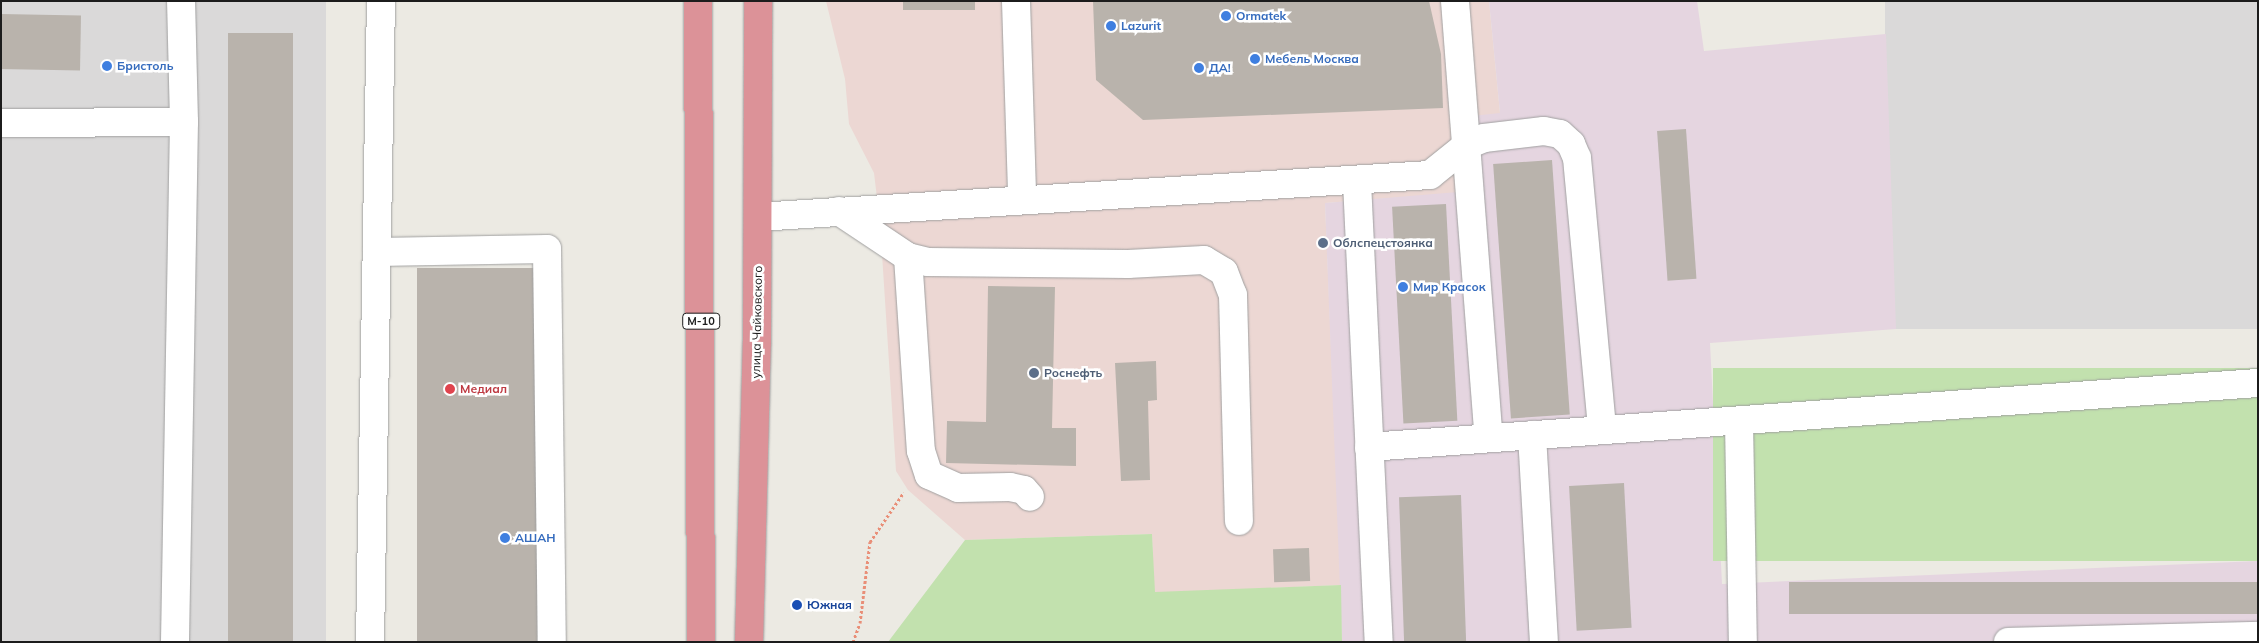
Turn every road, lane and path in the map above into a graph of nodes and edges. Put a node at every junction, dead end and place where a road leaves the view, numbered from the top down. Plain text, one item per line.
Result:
1 (181, 1) edge
2 (381, 1) edge
3 (698, 1) edge
4 (758, 1) edge
5 (1016, 1) edge
6 (1455, 1) edge
7 (184, 122) junction
8 (1, 123) edge
9 (1467, 145) junction
10 (1357, 182) junction
11 (1022, 192) dead end
12 (839, 210) junction
13 (758, 217) junction
14 (377, 252) junction
15 (908, 256) junction
16 (2258, 383) edge
17 (1739, 422) junction
18 (1602, 429) junction
19 (1532, 434) junction
20 (1489, 438) junction
21 (1369, 447) junction
22 (922, 455) junction
23 (1030, 497) dead end
24 (1239, 521) dead end
25 (2258, 636) edge
26 (175, 642) edge
27 (370, 642) edge
28 (552, 642) edge
29 (701, 642) edge
30 (748, 642) edge
31 (853, 642) edge
32 (1379, 642) edge
33 (1544, 642) edge
34 (1743, 642) edge
35 (2008, 642) edge

1 - 7 lane
2 - 14 lane
3 - 29 highway, М-10
4 - 13 highway, улица Чайковского
5 - 11 lane
6 - 9 lane
7 - 8 lane
7 - 26 lane
9 - 10 lane
9 - 18 lane
9 - 20 lane
10 - 12 lane
10 - 21 lane
12 - 13 lane
12 - 15 lane
13 - 30 highway, улица Чайковского
14 - 27 lane
14 - 28 lane
15 - 22 lane
15 - 24 lane
16 - 17 lane
17 - 18 lane
17 - 34 lane
18 - 19 lane
19 - 20 lane
19 - 33 lane
20 - 21 lane
21 - 32 lane
22 - 23 lane
22 - 31 path
25 - 35 lane

